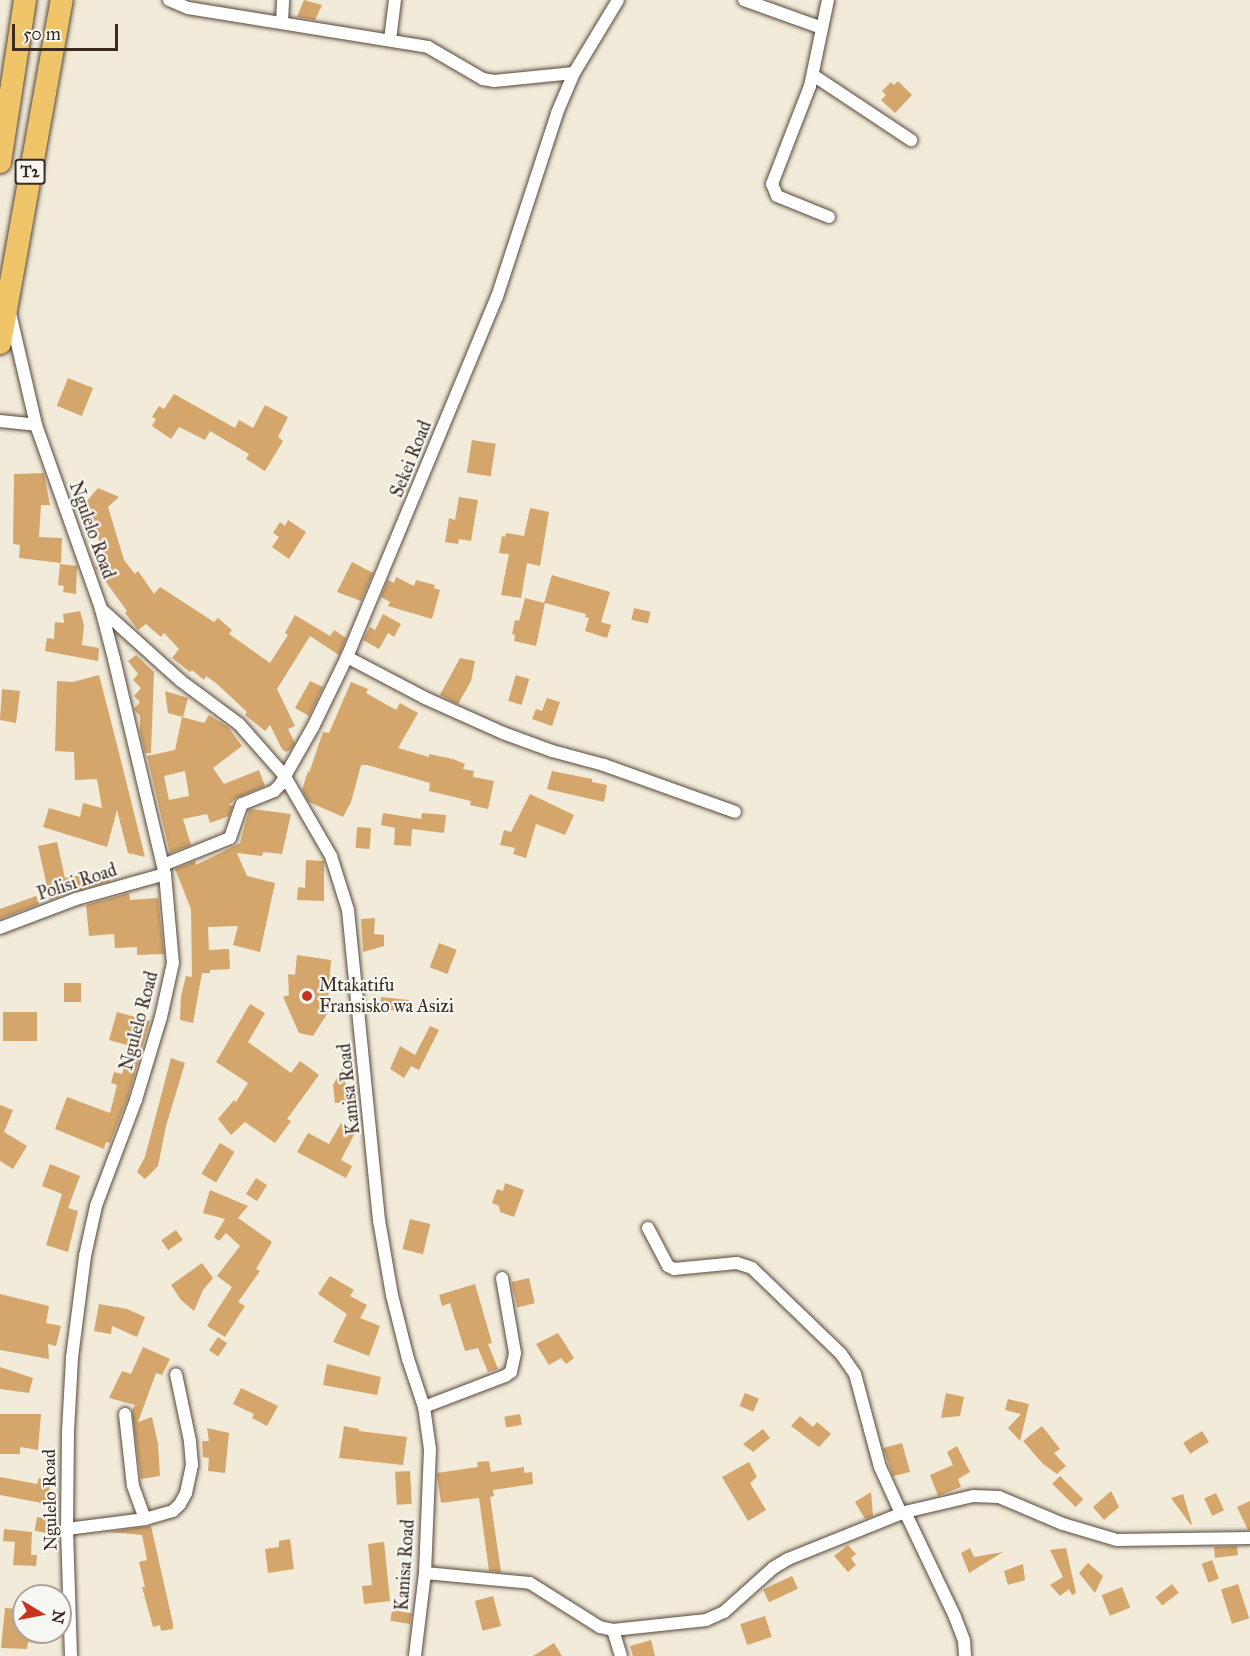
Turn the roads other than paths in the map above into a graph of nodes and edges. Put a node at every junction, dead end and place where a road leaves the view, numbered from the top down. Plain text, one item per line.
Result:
1 (169, 0) edge
2 (283, 0) edge
3 (395, 0) edge
4 (618, 0) edge
5 (744, 0) edge
6 (828, 0) edge
7 (24, 6) edge
8 (60, 11) edge
9 (282, 22) junction
10 (822, 28) junction
11 (390, 40) junction
12 (574, 73) junction
13 (813, 75) junction
14 (911, 140) dead end
15 (0, 162) edge
16 (829, 217) dead end
17 (7, 300) junction
18 (0, 343) edge
19 (0, 421) edge
20 (36, 425) junction
21 (101, 609) junction
22 (347, 657) junction
23 (284, 775) junction
24 (735, 813) dead end
25 (164, 869) junction
26 (0, 928) edge
27 (648, 1228) dead end
28 (502, 1278) dead end
29 (176, 1374) dead end
30 (424, 1407) junction
31 (125, 1414) dead end
32 (903, 1513) junction
33 (145, 1519) junction
34 (67, 1529) junction
35 (1250, 1538) edge
36 (425, 1573) junction
37 (613, 1630) junction
38 (71, 1656) edge
39 (415, 1656) edge
40 (621, 1656) edge
41 (965, 1656) edge

1 - 9 street
2 - 9 street
3 - 11 street
4 - 12 street, Sekei Road
5 - 10 street
6 - 10 street
7 - 8 highway
7 - 15 highway, T2
8 - 17 highway, T2
9 - 11 street
10 - 13 street
11 - 12 street
12 - 22 street, Sekei Road
13 - 14 street
13 - 16 street
17 - 18 highway, T2
17 - 20 street, Ngulelo Road
19 - 20 street
20 - 21 street, Ngulelo Road
21 - 23 street, Kanisa Road
21 - 25 street, Ngulelo Road
22 - 23 street, Sekei Road
22 - 24 street
23 - 25 street, Sekei Road
23 - 30 street, Kanisa Road
25 - 26 street, Polisi Road
25 - 34 street, Ngulelo Road
27 - 32 street
28 - 30 street
29 - 33 street
30 - 36 street, Kanisa Road
31 - 33 street
32 - 35 street
32 - 37 street
32 - 41 street
33 - 34 street
34 - 38 street, Ngulelo Road
36 - 37 street
36 - 39 street, Kanisa Road
37 - 40 street

